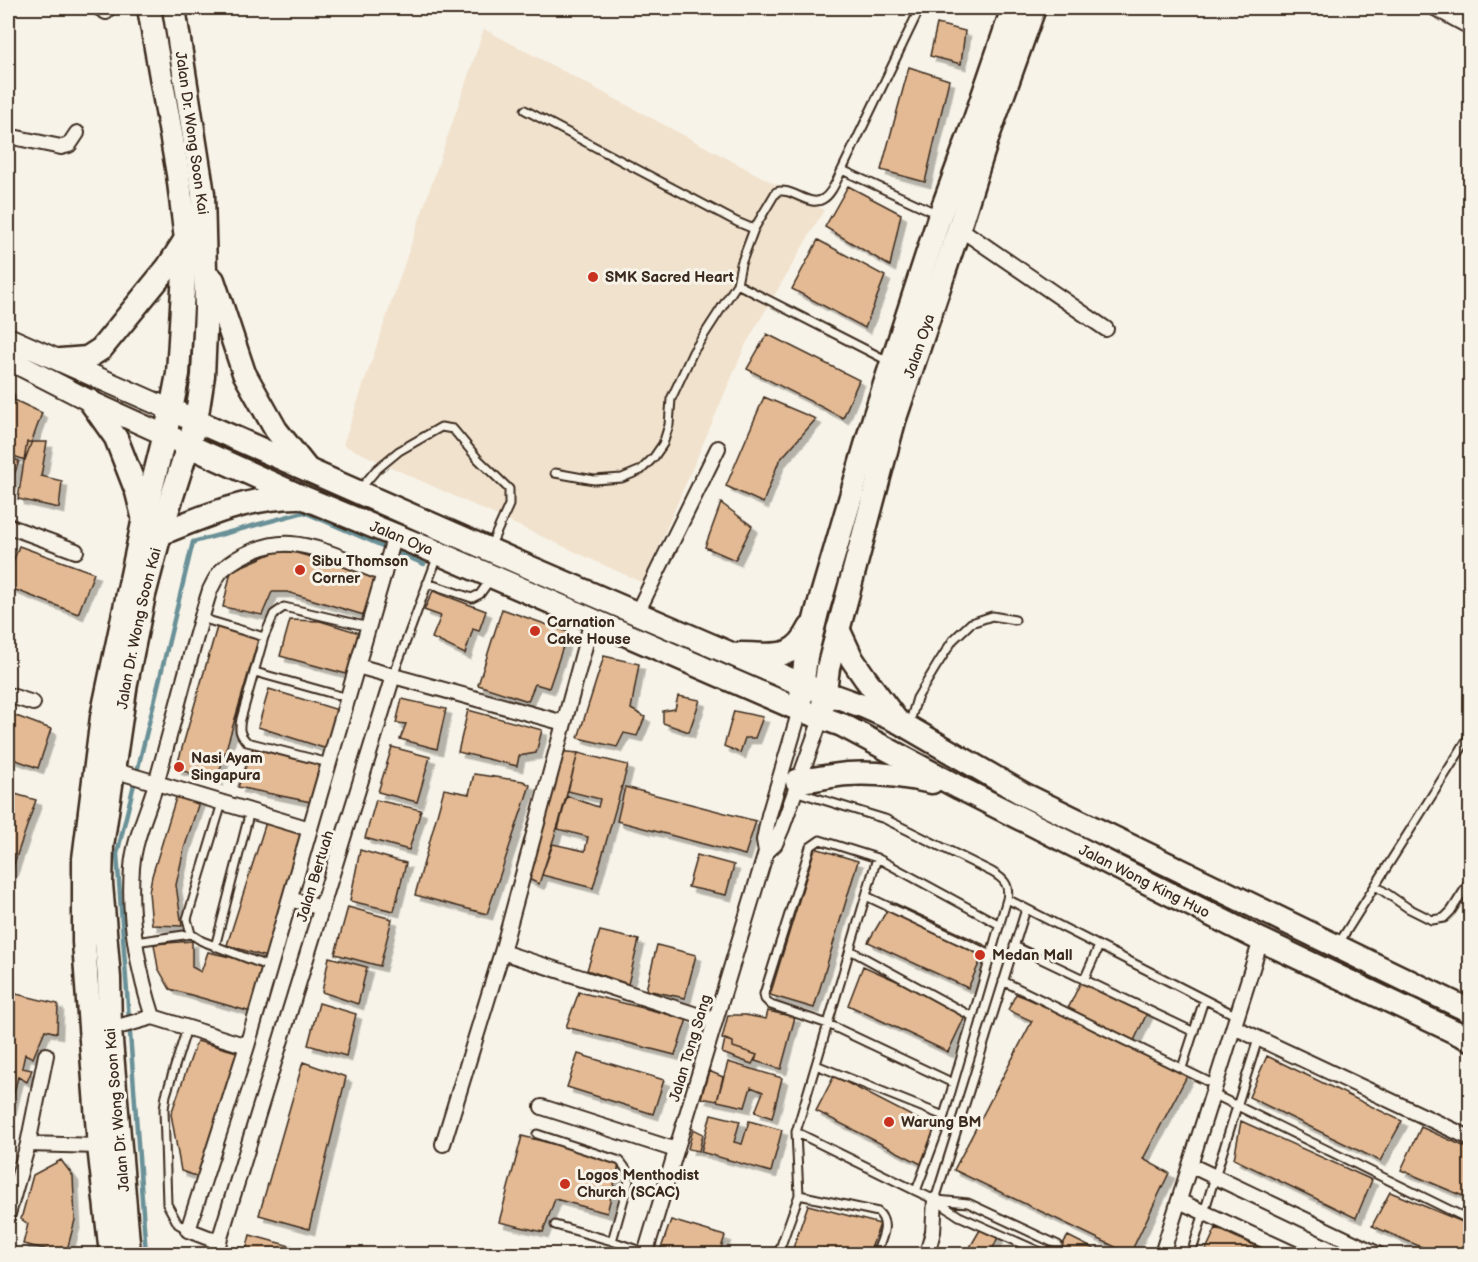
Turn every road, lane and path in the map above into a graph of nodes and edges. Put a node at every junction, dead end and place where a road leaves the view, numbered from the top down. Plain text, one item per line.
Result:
1 (149, 8) edge
2 (174, 8) edge
3 (920, 8) edge
4 (1013, 8) edge
5 (1034, 8) edge
6 (1435, 8) edge
7 (1470, 27) edge
8 (525, 110) dead end
9 (77, 133) dead end
10 (8, 136) edge
11 (842, 170) junction
12 (940, 215) junction
13 (959, 228) junction
14 (754, 229) junction
15 (186, 239) junction
16 (205, 256) junction
17 (737, 285) junction
18 (1106, 329) dead end
19 (8, 338) edge
20 (8, 359) edge
21 (61, 360) junction
22 (892, 363) junction
23 (90, 401) junction
24 (171, 410) junction
25 (196, 421) junction
26 (165, 435) junction
27 (189, 446) junction
28 (718, 448) dead end
29 (311, 473) junction
30 (555, 473) dead end
31 (357, 493) junction
32 (302, 497) junction
33 (144, 518) junction
34 (8, 526) edge
35 (160, 534) junction
36 (392, 546) junction
37 (489, 549) junction
38 (76, 551) dead end
39 (438, 553) junction
40 (384, 574) junction
41 (491, 578) junction
42 (427, 583) junction
43 (817, 612) junction
44 (637, 613) junction
45 (201, 618) junction
46 (592, 620) junction
47 (1015, 620) dead end
48 (369, 627) junction
49 (838, 629) junction
50 (264, 638) junction
51 (734, 654) junction
52 (357, 666) junction
53 (255, 672) junction
54 (393, 676) junction
55 (801, 684) junction
56 (825, 692) junction
57 (8, 695) edge
58 (348, 698) junction
59 (33, 703) dead end
60 (800, 710) junction
61 (821, 719) junction
62 (564, 723) junction
63 (903, 725) junction
64 (1470, 735) edge
65 (329, 763) junction
66 (122, 772) junction
67 (151, 781) junction
68 (796, 786) junction
69 (960, 788) junction
70 (222, 802) junction
71 (250, 811) junction
72 (310, 829) junction
73 (766, 852) junction
74 (876, 858) junction
75 (1470, 881) edge
76 (1376, 886) junction
77 (866, 896) junction
78 (290, 899) junction
79 (1007, 899) junction
80 (322, 908) junction
81 (1026, 909) junction
82 (1000, 925) junction
83 (191, 934) junction
84 (1261, 940) junction
85 (135, 942) junction
86 (1014, 946) junction
87 (1099, 946) junction
88 (1338, 946) junction
89 (215, 947) junction
90 (850, 950) junction
91 (502, 952) junction
92 (991, 955) junction
93 (270, 967) junction
94 (1084, 980) junction
95 (1003, 981) junction
96 (1204, 1000) junction
97 (1470, 1011) edge
98 (973, 1017) junction
99 (148, 1018) junction
100 (715, 1021) junction
101 (1235, 1022) junction
102 (828, 1024) junction
103 (117, 1027) junction
104 (187, 1028) junction
105 (1194, 1032) junction
106 (1258, 1039) junction
107 (1470, 1039) edge
108 (247, 1046) junction
109 (46, 1055) dead end
110 (816, 1065) junction
111 (1182, 1068) junction
112 (953, 1083) junction
113 (1214, 1089) junction
114 (1237, 1106) junction
115 (542, 1107) dead end
116 (944, 1116) junction
117 (795, 1132) junction
118 (537, 1134) dead end
119 (1470, 1138) edge
120 (27, 1144) junction
121 (443, 1144) dead end
122 (99, 1146) junction
123 (676, 1150) junction
124 (1190, 1165) junction
125 (1215, 1177) junction
126 (916, 1191) junction
127 (800, 1195) junction
128 (935, 1200) junction
129 (1179, 1201) junction
130 (1204, 1213) junction
131 (8, 1214) edge
132 (1470, 1220) edge
133 (555, 1225) dead end
134 (188, 1230) junction
135 (612, 1241) junction
136 (1058, 1245) dead end
137 (217, 1248) edge
138 (111, 1254) edge
139 (129, 1254) edge
140 (645, 1254) edge
141 (778, 1254) edge
142 (876, 1254) edge
143 (927, 1254) edge
144 (1045, 1254) edge
145 (1162, 1254) edge
146 (1191, 1254) edge
147 (1294, 1254) edge
148 (1377, 1254) edge

1 - 15 main road, Jalan Dr. Wong Soon Kai
2 - 16 main road, Jalan Dr. Wong Soon Kai
3 - 11 lane
4 - 12 main road, Jalan Oya
5 - 13 main road, Jalan Oya
6 - 7 street
8 - 14 lane
9 - 10 street
11 - 12 lane
11 - 14 lane
12 - 22 main road, Jalan Oya
13 - 18 street
13 - 49 main road, Jalan Oya
14 - 17 lane
15 - 21 main road
15 - 24 main road, Jalan Dr. Wong Soon Kai
16 - 25 main road, Jalan Dr. Wong Soon Kai
16 - 29 main road
17 - 22 lane
17 - 30 lane
19 - 21 main road, Jalan Oya
20 - 23 main road, Jalan Oya
21 - 24 main road, Jalan Oya
22 - 43 main road, Jalan Oya
23 - 26 main road, Jalan Oya
23 - 33 main road
24 - 25 main road, Jalan Oya
24 - 26 main road, Jalan Dr. Wong Soon Kai
25 - 27 main road, Jalan Dr. Wong Soon Kai
25 - 29 main road, Jalan Oya
26 - 27 main road, Jalan Oya
26 - 33 main road, Jalan Dr. Wong Soon Kai
27 - 32 main road, Jalan Oya
27 - 35 main road, Jalan Dr. Wong Soon Kai
28 - 44 street
29 - 31 main road, Jalan Oya
31 - 37 main road, Jalan Oya
31 - 37 lane
32 - 35 main road
32 - 36 main road, Jalan Oya
33 - 122 main road, Jalan Dr. Wong Soon Kai
34 - 38 street
35 - 66 main road, Jalan Dr. Wong Soon Kai
36 - 39 main road, Jalan Oya
36 - 40 street
37 - 44 main road, Jalan Oya
39 - 41 main road, Jalan Oya
39 - 42 lane
40 - 45 street
40 - 48 street
41 - 42 lane
41 - 46 main road, Jalan Oya
42 - 54 lane
43 - 51 main road
43 - 55 main road, Jalan Oya
44 - 51 main road, Jalan Oya
45 - 50 lane
45 - 67 street
46 - 60 main road, Jalan Oya
46 - 62 street
47 - 63 lane
48 - 50 lane
48 - 52 street
49 - 56 main road, Jalan Oya
49 - 63 main road
50 - 53 lane
51 - 55 main road, Jalan Oya
52 - 54 street
52 - 58 street
53 - 58 lane
53 - 65 lane
54 - 62 street
54 - 80 street, Jalan Bertuah
55 - 56 main road, Jalan Oya
55 - 60 main road, Jalan Oya
56 - 61 main road, Jalan Oya
56 - 63 main road, Jalan Wong King Huo
57 - 59 street
58 - 65 street
60 - 61 main road, Jalan Oya
60 - 73 street, Jalan Tong Sang
61 - 68 street, Jalan Tong Sang
61 - 69 main road, Jalan Wong King Huo
62 - 91 street
63 - 88 main road, Jalan Wong King Huo
64 - 76 lane
65 - 72 street
66 - 67 street
66 - 103 main road, Jalan Dr. Wong Soon Kai
67 - 70 street
67 - 85 street
68 - 69 main road
68 - 73 street, Jalan Tong Sang
68 - 79 lane
69 - 84 main road, Jalan Wong King Huo
70 - 71 street
70 - 83 lane
71 - 72 street
71 - 89 lane
72 - 78 street
73 - 100 street, Jalan Tong Sang
74 - 77 lane
74 - 82 lane
74 - 102 lane
75 - 76 lane
76 - 88 lane
77 - 90 lane
77 - 92 lane
78 - 80 street
78 - 93 street
79 - 81 lane
79 - 82 lane
80 - 137 street, Jalan Bertuah
81 - 86 lane
81 - 87 lane
82 - 92 lane
83 - 85 lane
83 - 89 lane
84 - 101 street
84 - 107 main road, Jalan Wong King Huo
85 - 99 street
86 - 94 lane
86 - 95 lane
87 - 94 lane
87 - 96 lane
88 - 97 main road, Jalan Wong King Huo
89 - 93 lane
90 - 98 lane
90 - 102 lane
91 - 100 street
91 - 121 street
92 - 98 lane
93 - 108 street
94 - 105 lane
95 - 111 lane
95 - 128 lane
96 - 101 lane
96 - 105 lane
98 - 112 lane
99 - 103 street
99 - 104 street
100 - 123 street, Jalan Tong Sang
101 - 106 street
101 - 113 street
102 - 110 lane
102 - 112 lane
103 - 139 main road, Jalan Dr. Wong Soon Kai
104 - 108 street
104 - 134 lane
105 - 111 lane
106 - 114 lane
106 - 119 street
108 - 134 street
109 - 120 street
110 - 116 lane
110 - 117 lane
111 - 113 lane
112 - 116 lane
113 - 114 lane
113 - 124 street
114 - 125 lane
114 - 132 lane
115 - 123 street
116 - 126 lane
117 - 126 lane
117 - 127 lane
118 - 135 lane
120 - 122 street
120 - 131 street
122 - 138 main road, Jalan Dr. Wong Soon Kai
123 - 140 street, Jalan Tong Sang
124 - 125 street
124 - 129 street
125 - 130 lane
125 - 148 street
126 - 128 lane
127 - 141 lane
127 - 142 lane
128 - 136 lane
128 - 143 street
128 - 144 lane
129 - 130 street
129 - 145 street
130 - 146 lane
130 - 147 street
133 - 135 lane
134 - 137 street
135 - 140 lane

